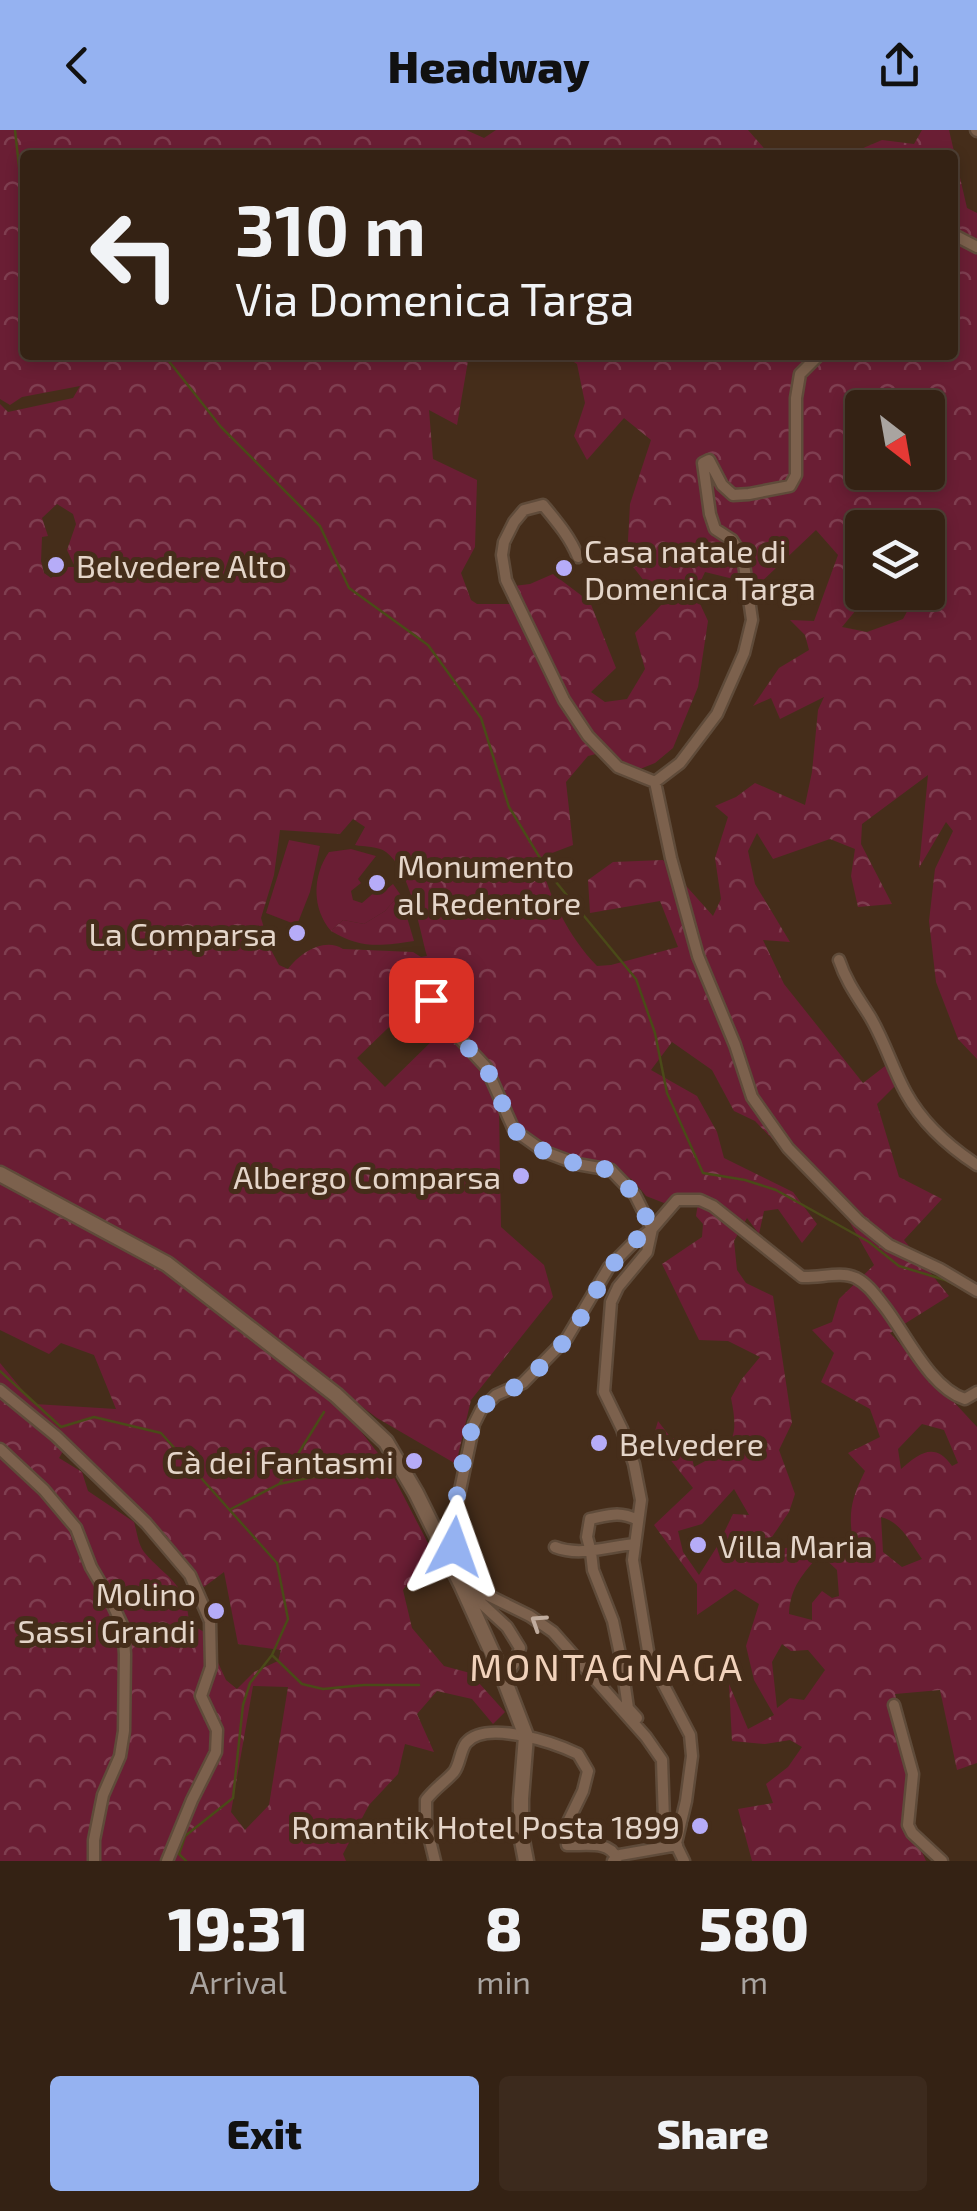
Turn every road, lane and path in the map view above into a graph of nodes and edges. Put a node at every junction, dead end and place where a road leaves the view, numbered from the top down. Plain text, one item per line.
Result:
1 (815, 360) edge
2 (578, 557) dead end
3 (655, 782) junction
4 (839, 960) dead end
5 (416, 1010) dead end
6 (977, 1166) edge
7 (0, 1174) edge
8 (652, 1229) junction
9 (977, 1291) edge
10 (0, 1390) edge
11 (977, 1392) edge
12 (0, 1449) edge
13 (638, 1520) junction
14 (635, 1544) junction
15 (555, 1547) dead end
16 (592, 1552) junction
17 (468, 1587) junction
18 (504, 1679) junction
19 (894, 1705) dead end
20 (526, 1736) junction
21 (646, 1737) junction
22 (677, 1844) junction
23 (614, 1859) edge
24 (94, 1861) edge
25 (167, 1861) edge
26 (435, 1861) edge
27 (526, 1861) edge
28 (684, 1861) edge
29 (942, 1861) edge

1 - 3 street
2 - 3 street
3 - 9 street
4 - 6 street
5 - 8 street
7 - 17 main road
8 - 11 street
8 - 13 street
8 - 17 street
10 - 25 street
12 - 24 street
13 - 14 street
13 - 16 street
14 - 16 street
14 - 22 street
15 - 16 street
16 - 21 street
17 - 18 main road
17 - 18 street
21 -> 17 street
18 - 20 main road
19 - 29 street
20 - 23 street
20 - 26 street
20 - 27 main road
21 - 22 street
22 - 23 street
22 - 28 street

